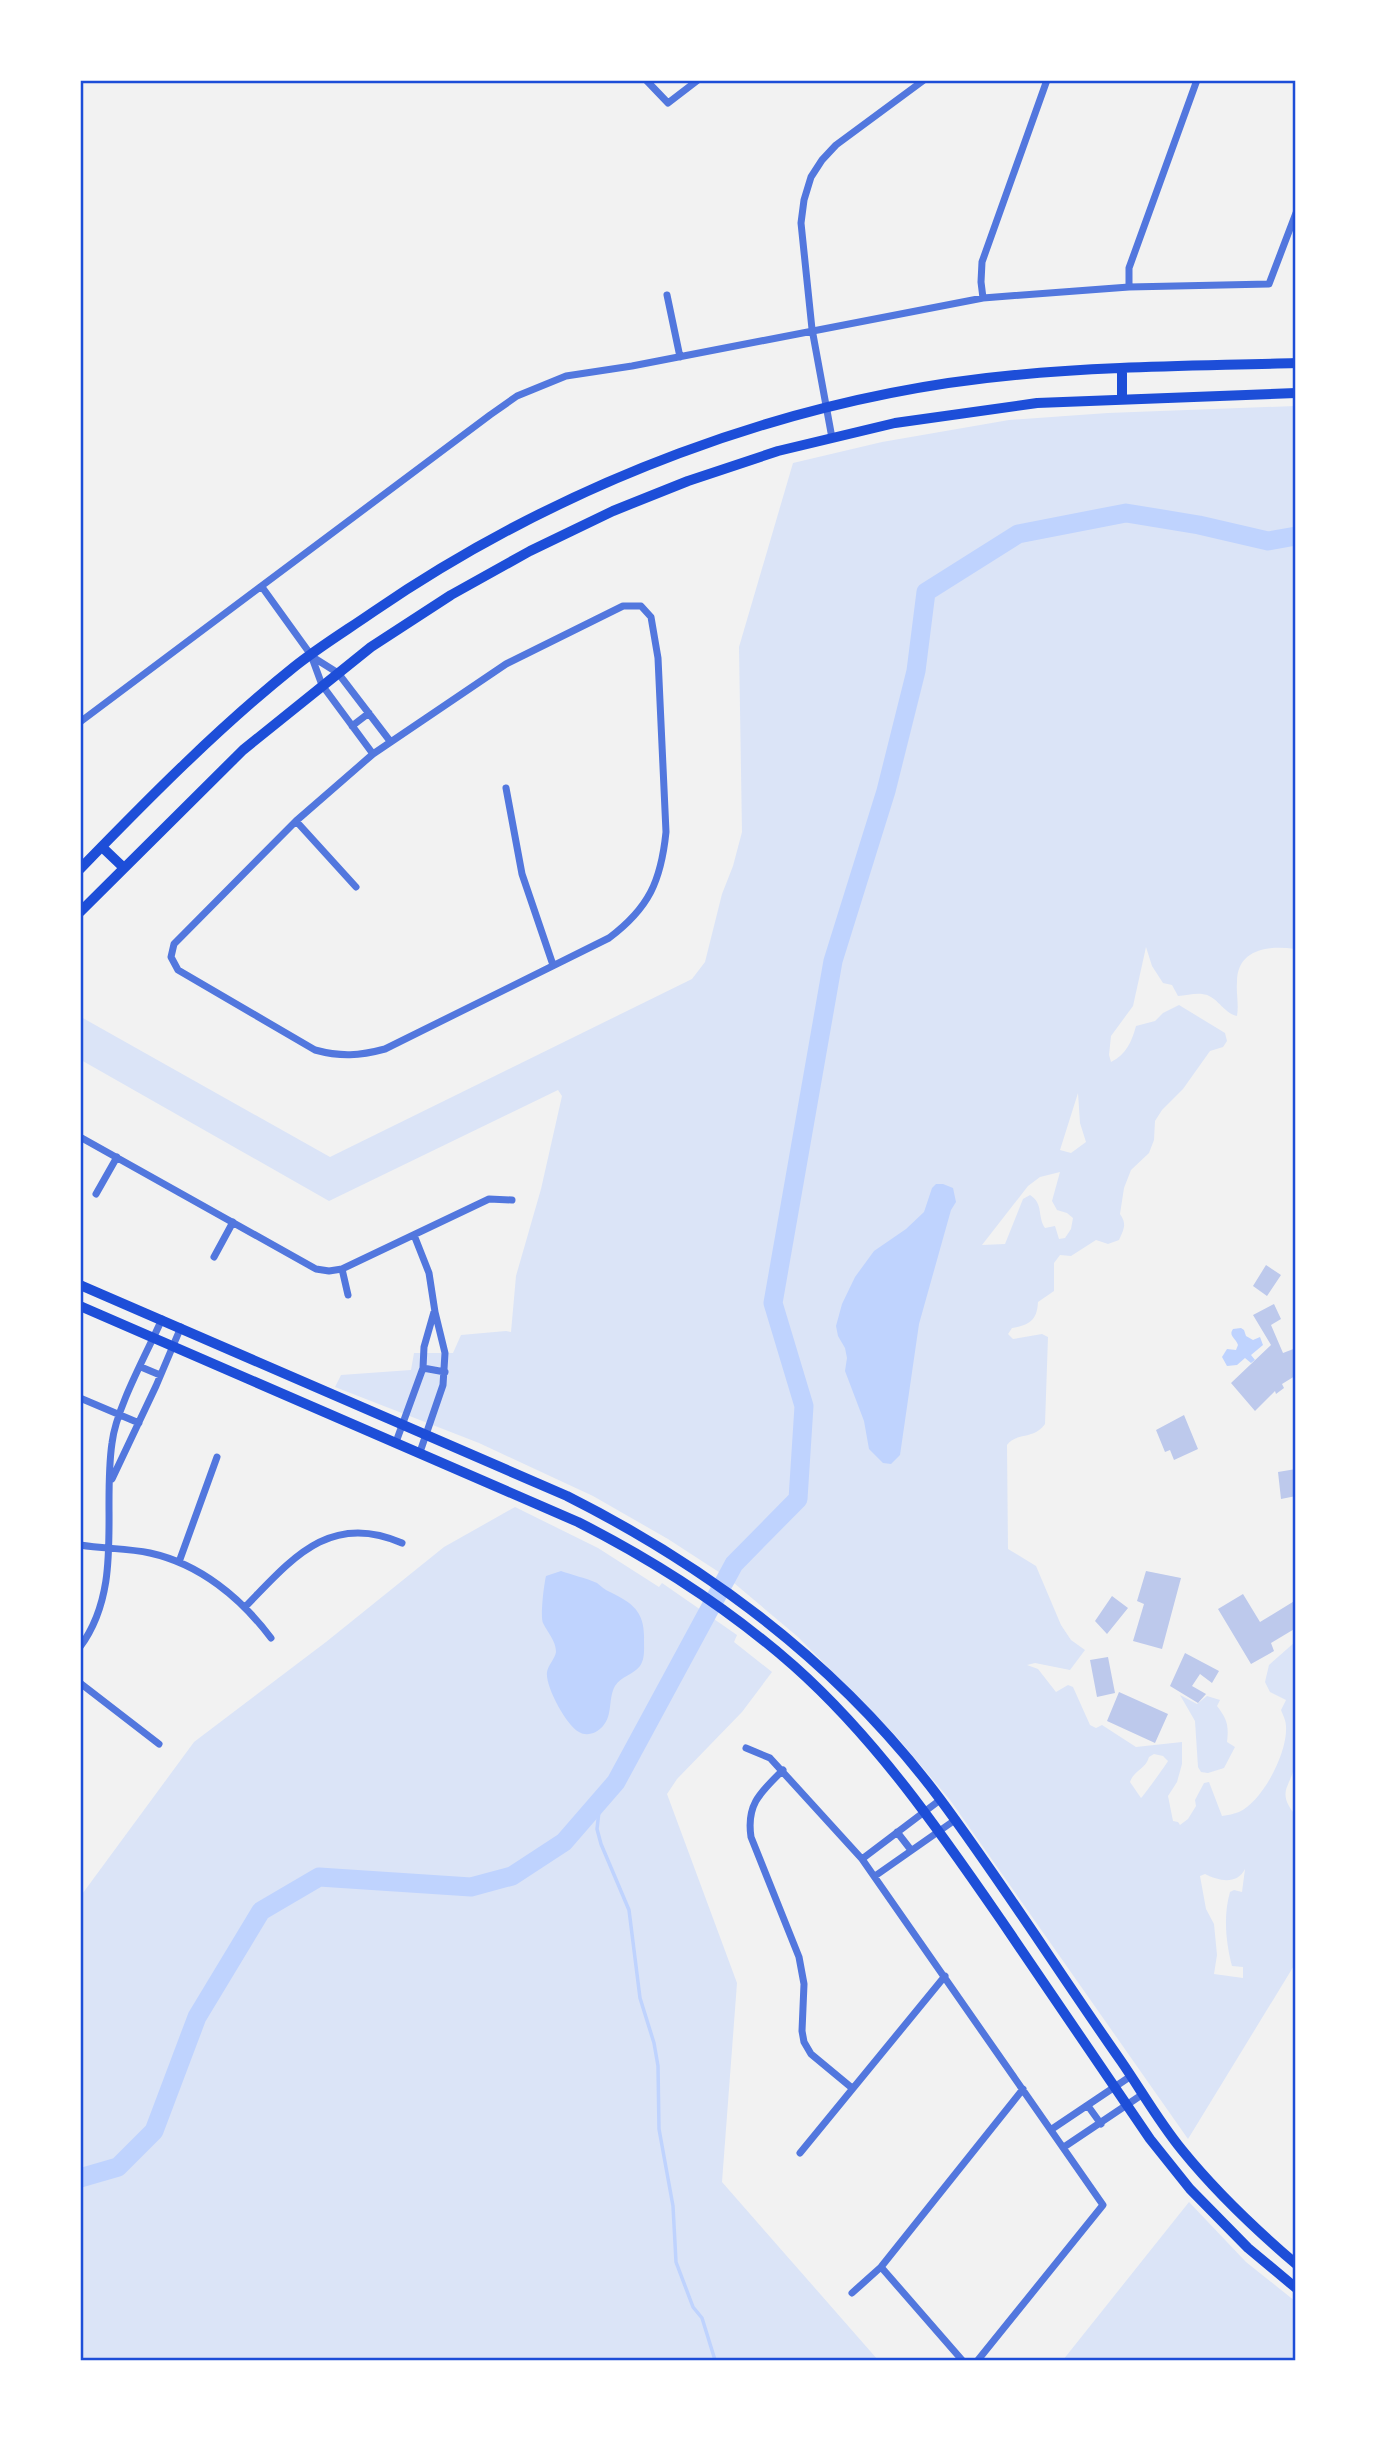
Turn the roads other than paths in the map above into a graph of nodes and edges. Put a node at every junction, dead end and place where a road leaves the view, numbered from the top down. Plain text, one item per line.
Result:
1 (646, 80) edge
2 (698, 80) edge
3 (924, 80) edge
4 (1047, 80) edge
5 (1197, 80) edge
6 (1296, 213) edge
7 (1129, 287) junction
8 (667, 295) dead end
9 (983, 298) junction
10 (812, 329) junction
11 (680, 357) junction
12 (1296, 363) edge
13 (1122, 369) junction
14 (1296, 393) edge
15 (1122, 398) junction
16 (825, 408) junction
17 (832, 438) junction
18 (262, 587) junction
19 (311, 655) junction
20 (338, 673) junction
21 (322, 685) junction
22 (369, 713) junction
23 (80, 722) edge
24 (352, 726) junction
25 (390, 741) junction
26 (373, 754) junction
27 (506, 788) dead end
28 (296, 821) junction
29 (102, 847) junction
30 (124, 868) junction
31 (80, 869) edge
32 (356, 887) dead end
33 (80, 912) edge
34 (553, 965) junction
35 (80, 1137) edge
36 (117, 1157) junction
37 (96, 1194) dead end
38 (512, 1200) dead end
39 (233, 1222) junction
40 (414, 1235) junction
41 (214, 1257) dead end
42 (342, 1269) junction
43 (80, 1285) edge
44 (348, 1295) dead end
45 (80, 1306) edge
46 (435, 1312) junction
47 (162, 1319) junction
48 (181, 1327) junction
49 (154, 1337) junction
50 (172, 1345) junction
51 (141, 1367) junction
52 (423, 1368) junction
53 (445, 1372) junction
54 (160, 1375) junction
55 (80, 1398) edge
56 (120, 1415) junction
57 (139, 1423) junction
58 (403, 1424) junction
59 (426, 1434) junction
60 (396, 1442) junction
61 (419, 1452) junction
62 (217, 1457) dead end
63 (110, 1483) junction
64 (402, 1543) dead end
65 (80, 1545) edge
66 (108, 1548) junction
67 (179, 1562) junction
68 (245, 1607) junction
69 (271, 1638) dead end
70 (80, 1647) edge
71 (80, 1682) edge
72 (159, 1744) dead end
73 (746, 1748) dead end
74 (783, 1770) junction
75 (940, 1800) junction
76 (924, 1811) junction
77 (955, 1820) junction
78 (938, 1831) junction
79 (897, 1832) junction
80 (911, 1850) junction
81 (862, 1859) junction
82 (875, 1876) junction
83 (945, 1976) junction
84 (1131, 2076) junction
85 (1115, 2087) junction
86 (852, 2088) junction
87 (1023, 2089) junction
88 (1143, 2094) junction
89 (1127, 2105) junction
90 (1088, 2106) junction
91 (1101, 2124) junction
92 (1052, 2129) junction
93 (1064, 2147) junction
94 (800, 2153) dead end
95 (1296, 2264) edge
96 (881, 2267) junction
97 (1296, 2288) edge
98 (852, 2293) dead end
99 (962, 2361) edge
100 (978, 2361) edge

1 - 2 street
3 - 10 street
4 - 9 street
5 - 7 street
6 - 7 street
7 - 9 street
8 - 11 street
9 - 10 street
10 - 11 street
10 - 16 street
11 - 18 street
12 - 13 main road
13 - 15 main road
13 - 16 main road
14 - 15 main road
15 - 17 main road
16 - 17 street
16 - 19 main road
17 - 20 main road
18 - 19 street
18 - 23 street
19 - 20 street
19 - 21 street
19 - 29 main road
20 - 21 main road
20 - 22 street
21 - 24 street
21 - 30 main road
22 - 24 street
22 - 25 street
24 - 26 street
25 - 26 street
25 - 34 street
26 - 28 street
27 - 34 street
28 - 32 street
28 - 34 street
29 - 30 main road
29 - 31 main road
30 - 33 main road
35 - 36 street
36 - 37 street
36 - 39 street
38 - 40 street
39 - 41 street
39 - 42 street
40 - 42 street
40 - 46 street
42 - 44 street
43 - 47 main road
45 - 49 main road
46 - 52 street
46 - 53 street
47 - 48 main road
47 - 49 street
48 - 50 street
48 - 58 main road
49 - 50 main road
49 - 51 street
50 - 54 street
50 - 60 main road
51 - 54 street
51 - 56 street
52 - 53 street
52 - 58 street
53 - 59 street
54 - 57 street
55 - 56 street
56 - 57 street
56 - 63 street
57 - 63 street
58 - 59 main road
58 - 60 street
59 - 61 street
59 - 75 main road
60 - 61 main road
61 - 76 main road
62 - 67 street
63 - 66 street
64 - 68 street
65 - 66 street
66 - 67 street
66 - 70 street
67 - 68 street
68 - 69 street
71 - 72 street
73 - 74 street
74 - 81 street
74 - 86 street
75 - 76 street
75 - 77 main road
76 - 78 main road
76 - 79 street
77 - 78 street
77 - 84 main road
78 - 80 street
78 - 85 main road
79 - 80 street
79 - 81 street
80 - 82 street
81 - 82 street
82 - 83 street
83 - 86 street
83 - 87 street
84 - 85 street
84 - 88 main road
85 - 89 main road
85 - 90 street
86 - 94 street
87 - 92 street
87 - 96 street
88 - 89 street
88 - 95 main road
89 - 91 street
89 - 97 main road
90 - 91 street
90 - 92 street
91 - 93 street
92 - 93 street
93 - 100 street
96 - 98 street
96 - 99 street

